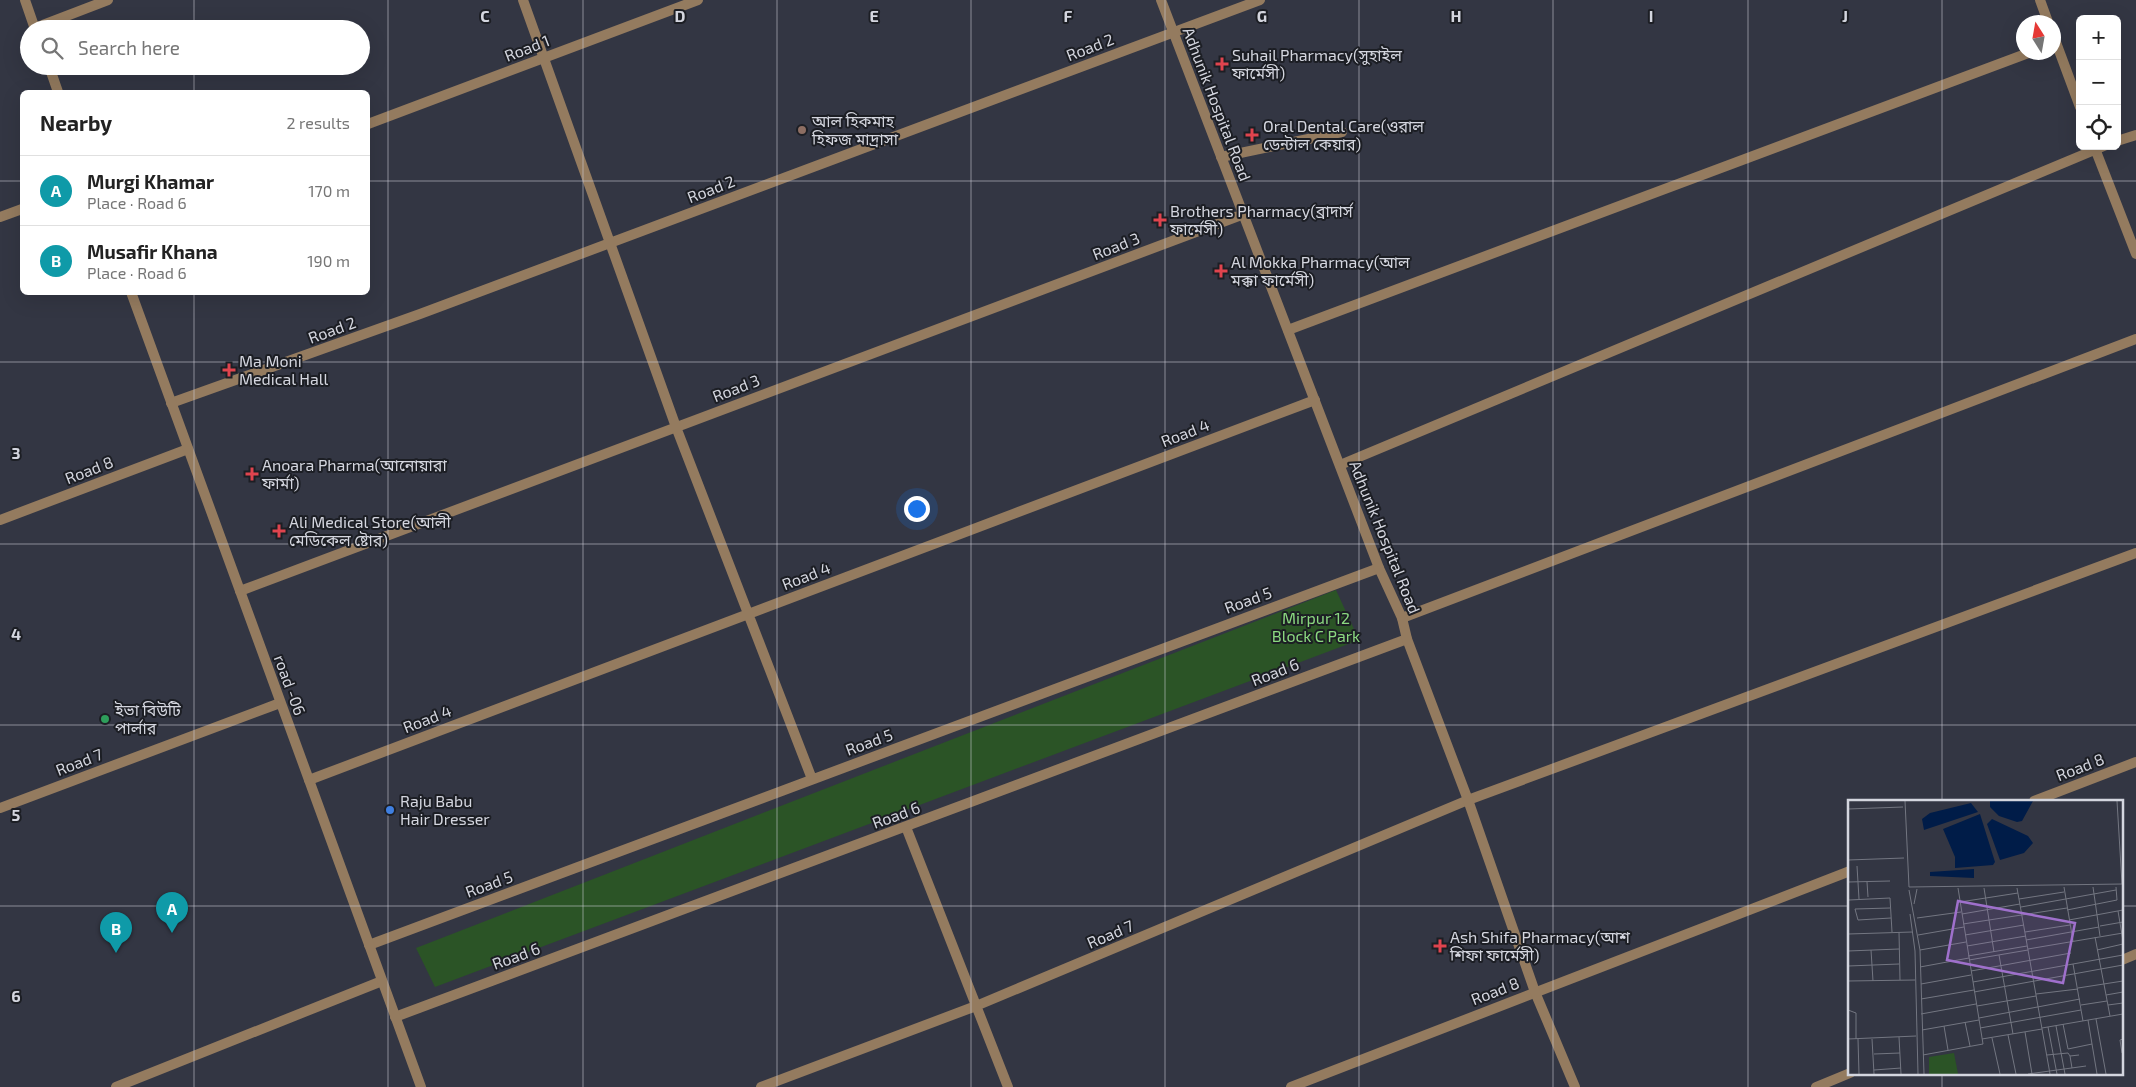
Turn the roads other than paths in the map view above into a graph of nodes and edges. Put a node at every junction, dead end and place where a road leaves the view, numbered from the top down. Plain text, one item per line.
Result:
1 (25, 0) edge
2 (108, 0) edge
3 (523, 0) edge
4 (698, 0) edge
5 (1161, 0) edge
6 (1260, 0) edge
7 (2040, 0) edge
8 (2045, 15) edge
9 (32, 20) edge
10 (56, 20) edge
11 (1173, 32) junction
12 (543, 58) junction
13 (2016, 58) edge
14 (2061, 59) edge
15 (52, 75) edge
16 (57, 90) edge
17 (2079, 105) edge
18 (370, 123) edge
19 (1342, 132) dead end
20 (2136, 134) edge
21 (2121, 140) edge
22 (2091, 150) edge
23 (2099, 150) edge
24 (1221, 157) junction
25 (20, 210) edge
26 (1244, 214) junction
27 (0, 217) edge
28 (610, 243) junction
29 (2136, 254) edge
30 (132, 295) edge
31 (1288, 330) junction
32 (2136, 339) edge
33 (1315, 400) junction
34 (171, 403) junction
35 (676, 427) junction
36 (188, 449) junction
37 (1340, 465) junction
38 (0, 520) edge
39 (2136, 553) edge
40 (1379, 568) junction
41 (240, 591) junction
42 (747, 614) junction
43 (1402, 618) junction
44 (1407, 639) junction
45 (280, 702) junction
46 (2136, 762) edge
47 (309, 780) junction
48 (812, 780) junction
49 (1468, 800) junction
50 (2037, 800) edge
51 (0, 808) edge
52 (906, 827) junction
53 (1848, 872) edge
54 (369, 945) junction
55 (2136, 954) edge
56 (2124, 959) edge
57 (382, 981) junction
58 (1535, 992) junction
59 (976, 1006) junction
60 (395, 1017) junction
61 (1848, 1074) edge
62 (116, 1087) edge
63 (421, 1087) edge
64 (761, 1087) edge
65 (1008, 1087) edge
66 (1291, 1087) edge
67 (1576, 1087) edge
68 (1816, 1087) edge

1 - 9 street
2 - 10 street
3 - 12 street
4 - 12 street, Road 1
5 - 11 street, Adhunik Hospital Road
6 - 11 street, Road 2
7 - 8 street
11 - 24 street, Adhunik Hospital Road
11 - 28 street, Road 2
12 - 18 street, Road 1
12 - 28 street
13 - 31 street
14 - 17 street
15 - 16 street
19 - 24 street
20 - 21 street
22 - 37 street
23 - 29 street
24 - 26 street, Adhunik Hospital Road
25 - 27 street
26 - 31 street, Adhunik Hospital Road
26 - 35 street, Road 3
28 - 34 street, Road 2
28 - 35 street
30 - 34 street, road -06
31 - 33 street, Adhunik Hospital Road
32 - 43 street
33 - 37 street, Adhunik Hospital Road
33 - 42 street, Road 4
34 - 36 street, road -06
35 - 41 street, Road 3
35 - 42 street
36 - 38 street, Road 8
36 - 41 street, road -06
37 - 40 street, Adhunik Hospital Road
39 - 49 street, Road 7
40 - 43 street, Adhunik Hospital Road
40 - 48 street, Road 5
41 - 45 street, road -06
42 - 47 street, Road 4
42 - 48 street
43 - 44 street, Adhunik Hospital Road
44 - 49 street, Adhunik Hospital Road
44 - 52 street, Road 6
45 - 47 street, road -06
45 - 51 street, Road 7
46 - 50 street, Road 8
47 - 54 street, road -06
48 - 54 street, Road 5
49 - 58 street, Adhunik Hospital Road
49 - 59 street, Road 7
52 - 59 street
52 - 60 street, Road 6
53 - 58 street, Road 8
54 - 57 street, road -06
55 - 56 street
57 - 60 street, road -06
57 - 62 street
58 - 66 street, Road 8
58 - 67 street, Adhunik Hospital Road
59 - 64 street, Road 7
59 - 65 street
60 - 63 street, road -06
61 - 68 street

